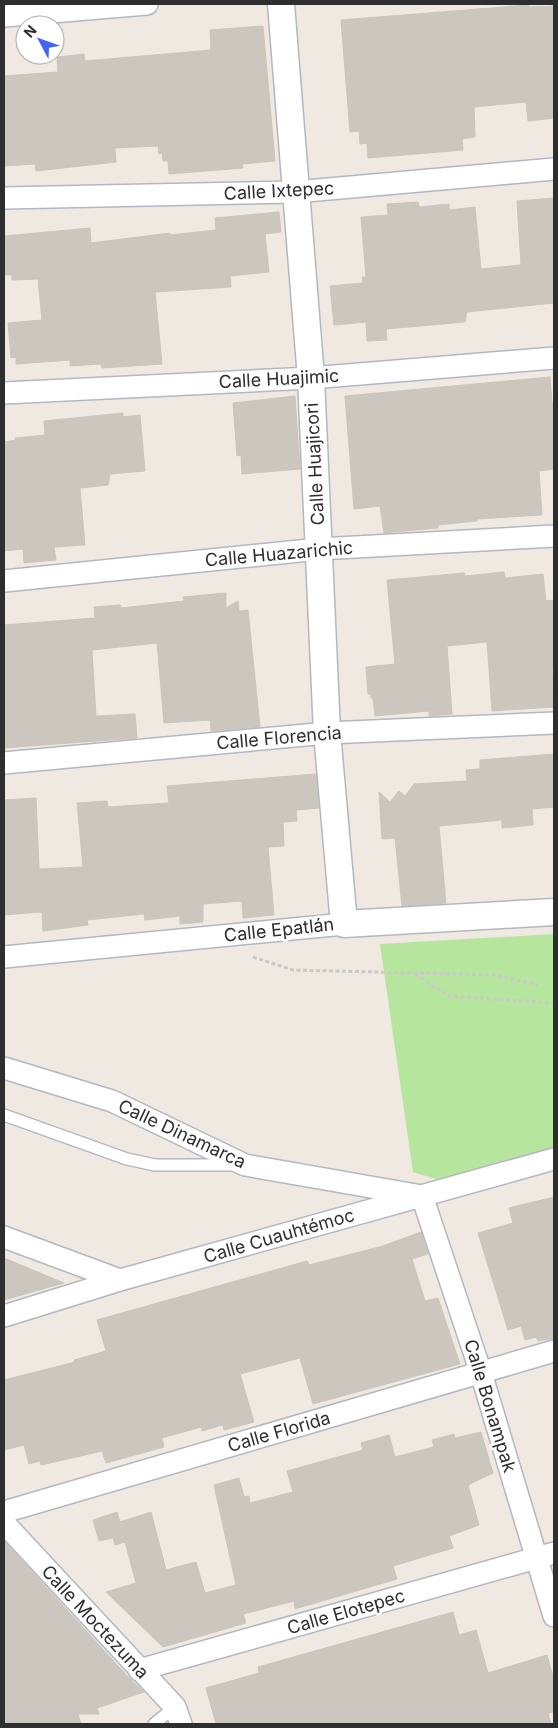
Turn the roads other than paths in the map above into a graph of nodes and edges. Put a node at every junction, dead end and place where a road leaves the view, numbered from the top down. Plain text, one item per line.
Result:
1 (147, 4) edge
2 (281, 4) edge
3 (4, 16) edge
4 (554, 169) edge
5 (295, 192) junction
6 (4, 198) edge
7 (554, 358) edge
8 (311, 378) junction
9 (4, 393) edge
10 (554, 536) edge
11 (319, 549) junction
12 (4, 581) edge
13 (554, 723) edge
14 (327, 733) junction
15 (4, 763) edge
16 (554, 912) edge
17 (344, 924) junction
18 (4, 957) edge
19 (4, 1068) edge
20 (4, 1116) edge
21 (554, 1159) edge
22 (245, 1166) junction
23 (422, 1196) junction
24 (4, 1237) edge
25 (120, 1280) junction
26 (4, 1316) edge
27 (554, 1351) edge
28 (481, 1373) junction
29 (4, 1512) edge
30 (4, 1523) edge
31 (545, 1556) edge
32 (554, 1616) edge
33 (139, 1670) junction
34 (178, 1716) edge
35 (154, 1724) edge

1 - 3 street
2 - 5 street, Calle Huajicori
4 - 5 street, Calle Ixtepec
5 - 6 street, Calle Ixtepec
5 - 8 street, Calle Huajicori
7 - 8 street, Calle Huajimic
8 - 9 street, Calle Huajimic
8 - 11 street, Calle Huajicori
10 - 11 street, Calle Huazarichic
11 - 12 street, Calle Huazarichic
11 - 14 street, Calle Huajicori
13 - 14 street, Calle Florencia
14 - 15 street, Calle Florencia
14 - 17 street, Calle Huajicori
16 - 17 street, Calle Epatlán
17 - 18 street, Calle Epatlán
19 - 22 street, Calle Dinamarca
20 - 22 lane
21 - 23 street, Calle Cuauhtémoc
22 - 23 street, Calle Dinamarca
23 - 25 street, Calle Cuauhtémoc
23 - 28 street, Calle Bonampak
24 - 25 street
25 - 26 street, Calle Cuauhtémoc
27 - 28 street, Calle Florida
28 - 29 street, Calle Florida
28 - 31 street, Calle Bonampak
30 - 33 street, Calle Moctezuma
31 - 32 street, Calle Bonampak
31 - 33 street, Calle Elotepec
33 - 34 street, Calle Moctezuma
34 - 35 lane

